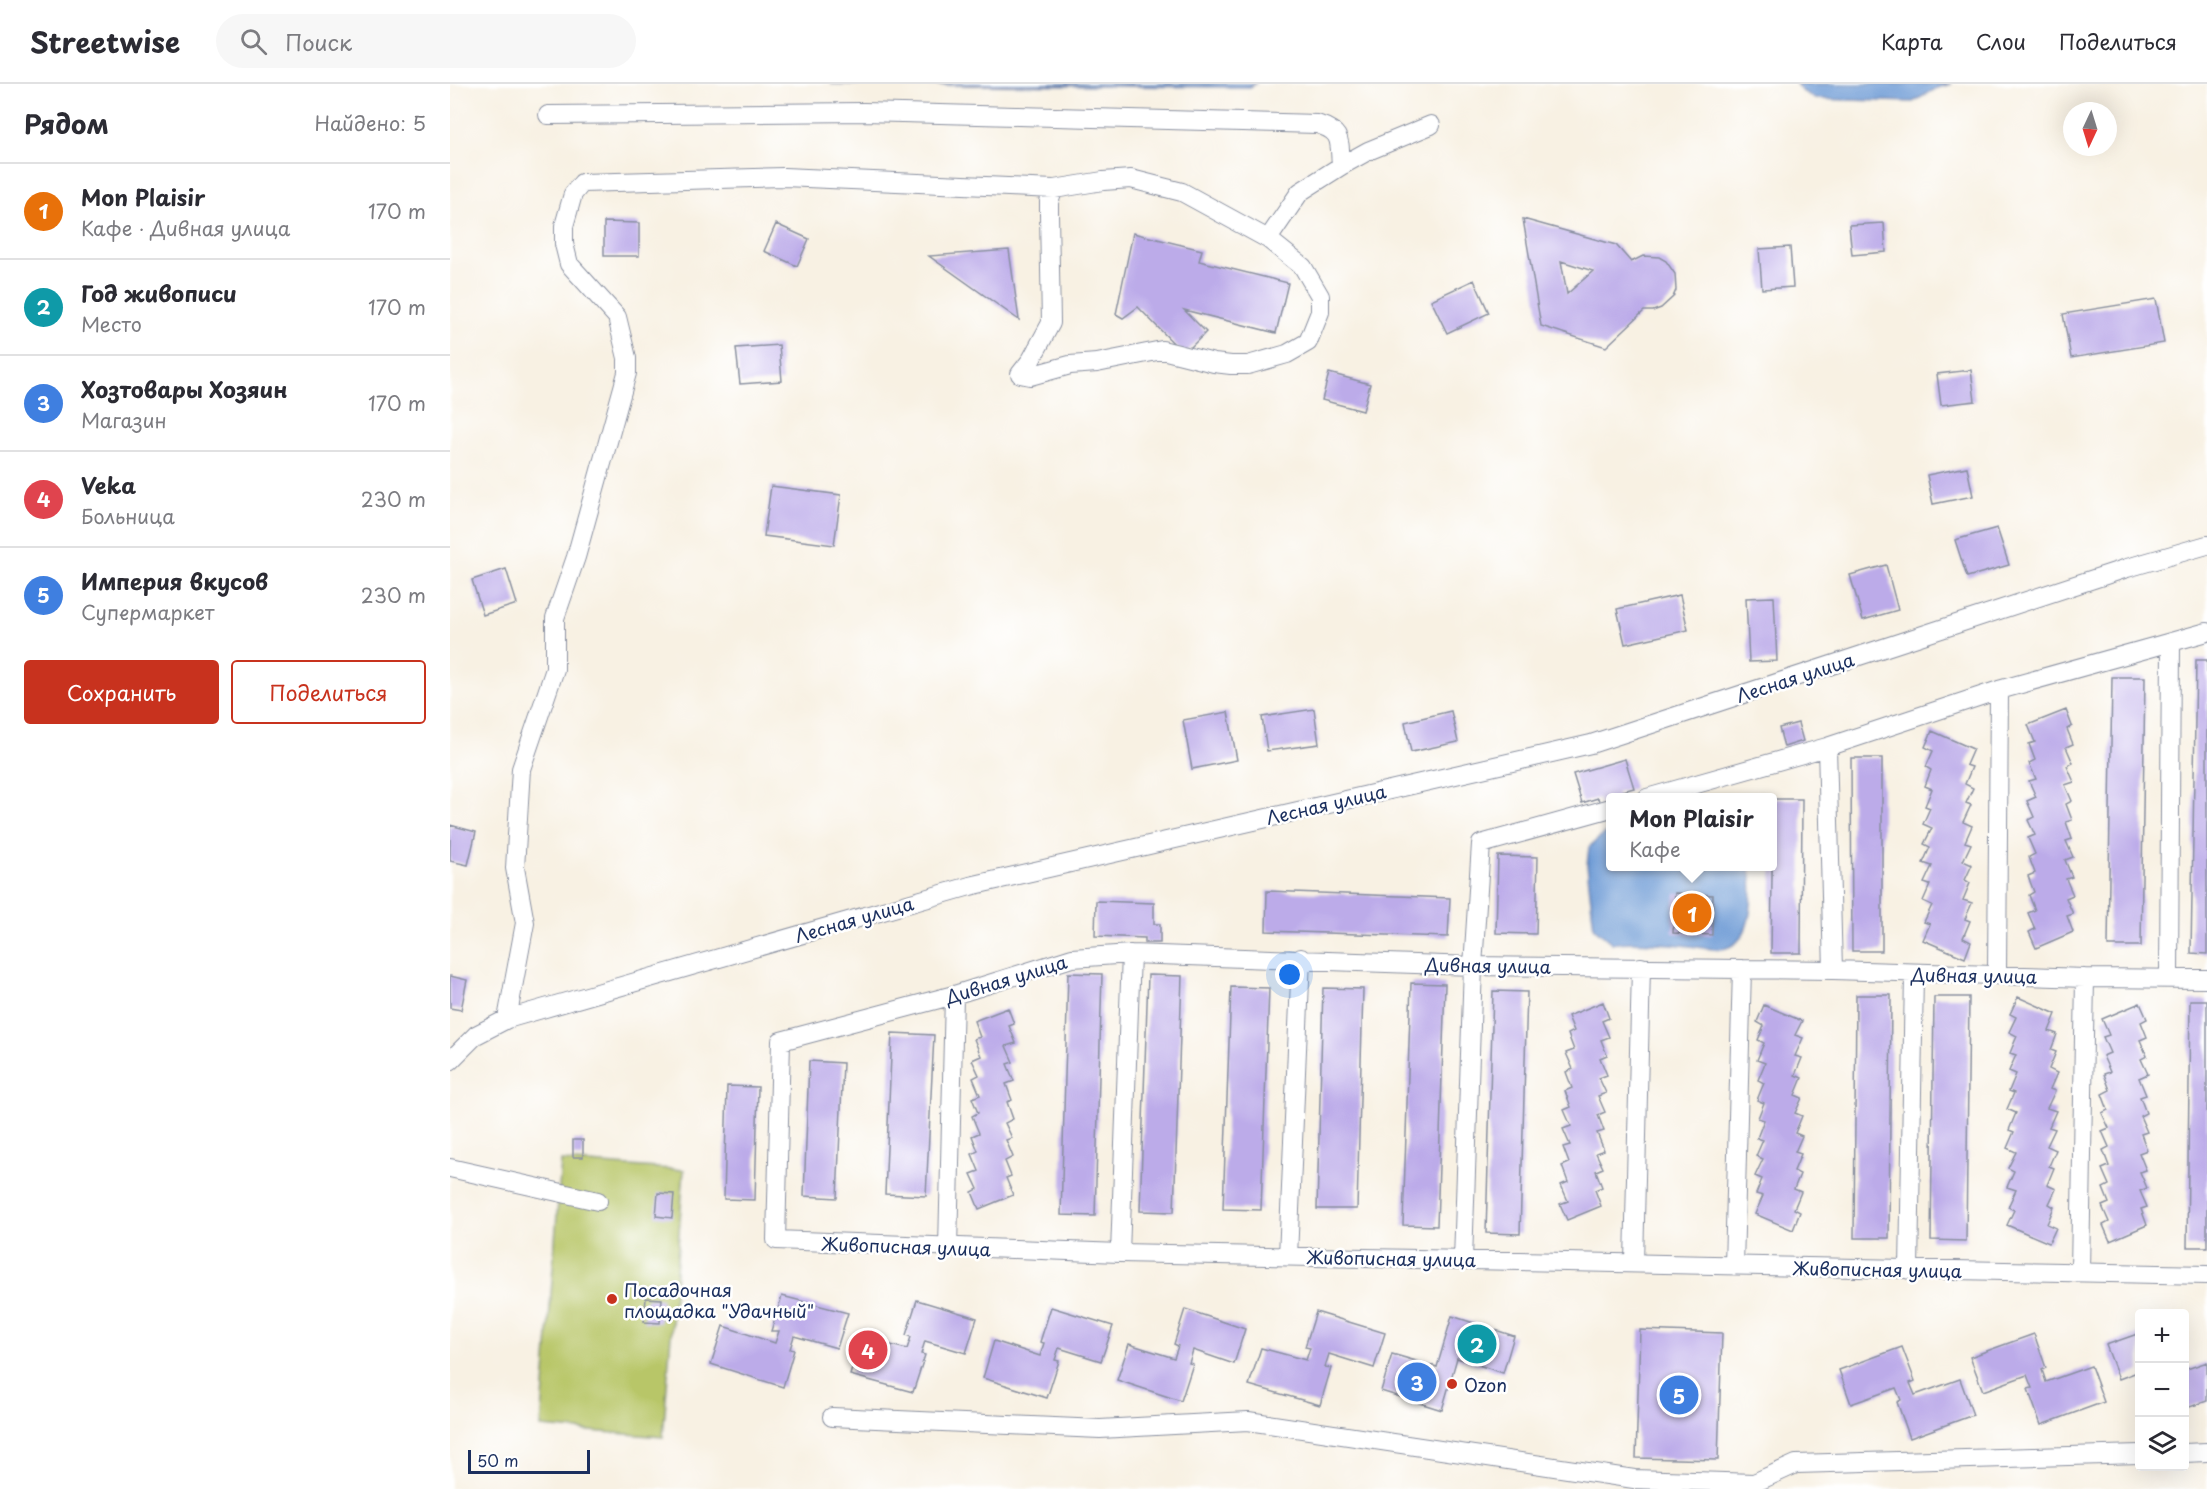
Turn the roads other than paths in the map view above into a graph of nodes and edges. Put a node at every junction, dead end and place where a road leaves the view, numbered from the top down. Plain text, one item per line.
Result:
1 (548, 115) dead end
2 (1431, 125) dead end
3 (1341, 166) junction
4 (1054, 189) junction
5 (1268, 239) junction
6 (2207, 545) edge
7 (2207, 632) edge
8 (2171, 642) junction
9 (1999, 690) junction
10 (1827, 747) junction
11 (1665, 793) edge
12 (1606, 809) edge
13 (1131, 954) junction
14 (1302, 958) junction
15 (1473, 966) junction
16 (1641, 967) junction
17 (1742, 969) junction
18 (1833, 970) junction
19 (1914, 974) junction
20 (1997, 975) junction
21 (2085, 978) junction
22 (2169, 978) junction
23 (2207, 979) edge
24 (954, 995) junction
25 (507, 1019) junction
26 (781, 1041) joint
27 (450, 1061) edge
28 (450, 1168) edge
29 (598, 1201) dead end
30 (948, 1248) junction
31 (1120, 1253) junction
32 (1288, 1256) junction
33 (1463, 1260) junction
34 (1634, 1263) junction
35 (1734, 1266) junction
36 (1909, 1270) junction
37 (2080, 1272) junction
38 (2207, 1275) edge
39 (832, 1417) dead end
40 (2207, 1452) edge
41 (2189, 1453) edge
42 (2135, 1454) edge

1 - 3 street
2 - 3 street
3 - 5 street
4 - 5 street
4 - 5 street
4 - 25 street
6 - 25 street, Лесная улица
7 - 8 street
8 - 9 street
8 - 22 street
9 - 10 street
9 - 20 street
10 - 11 street
10 - 18 street
12 - 15 street
13 - 14 street, Дивная улица
13 - 24 street, Дивная улица
13 - 31 street
14 - 15 street, Дивная улица
14 - 32 street
15 - 16 street, Дивная улица
15 - 33 street
16 - 17 street, Дивная улица
16 - 34 street
17 - 18 street, Дивная улица
17 - 35 street
18 - 19 street, Дивная улица
19 - 20 street, Дивная улица
19 - 36 street
20 - 21 street, Дивная улица
21 - 22 street, Дивная улица
21 - 37 street
22 - 23 street, Дивная улица
24 - 26 street, Дивная улица
24 - 30 street
25 - 27 street, Лесная улица
26 - 30 street, Живописная улица
28 - 29 street
30 - 31 street, Живописная улица
31 - 32 street, Живописная улица
32 - 33 street, Живописная улица
33 - 34 street, Живописная улица
34 - 35 street, Живописная улица
35 - 36 street, Живописная улица
36 - 37 street, Живописная улица
37 - 38 street, Живописная улица
39 - 42 street
40 - 41 street

